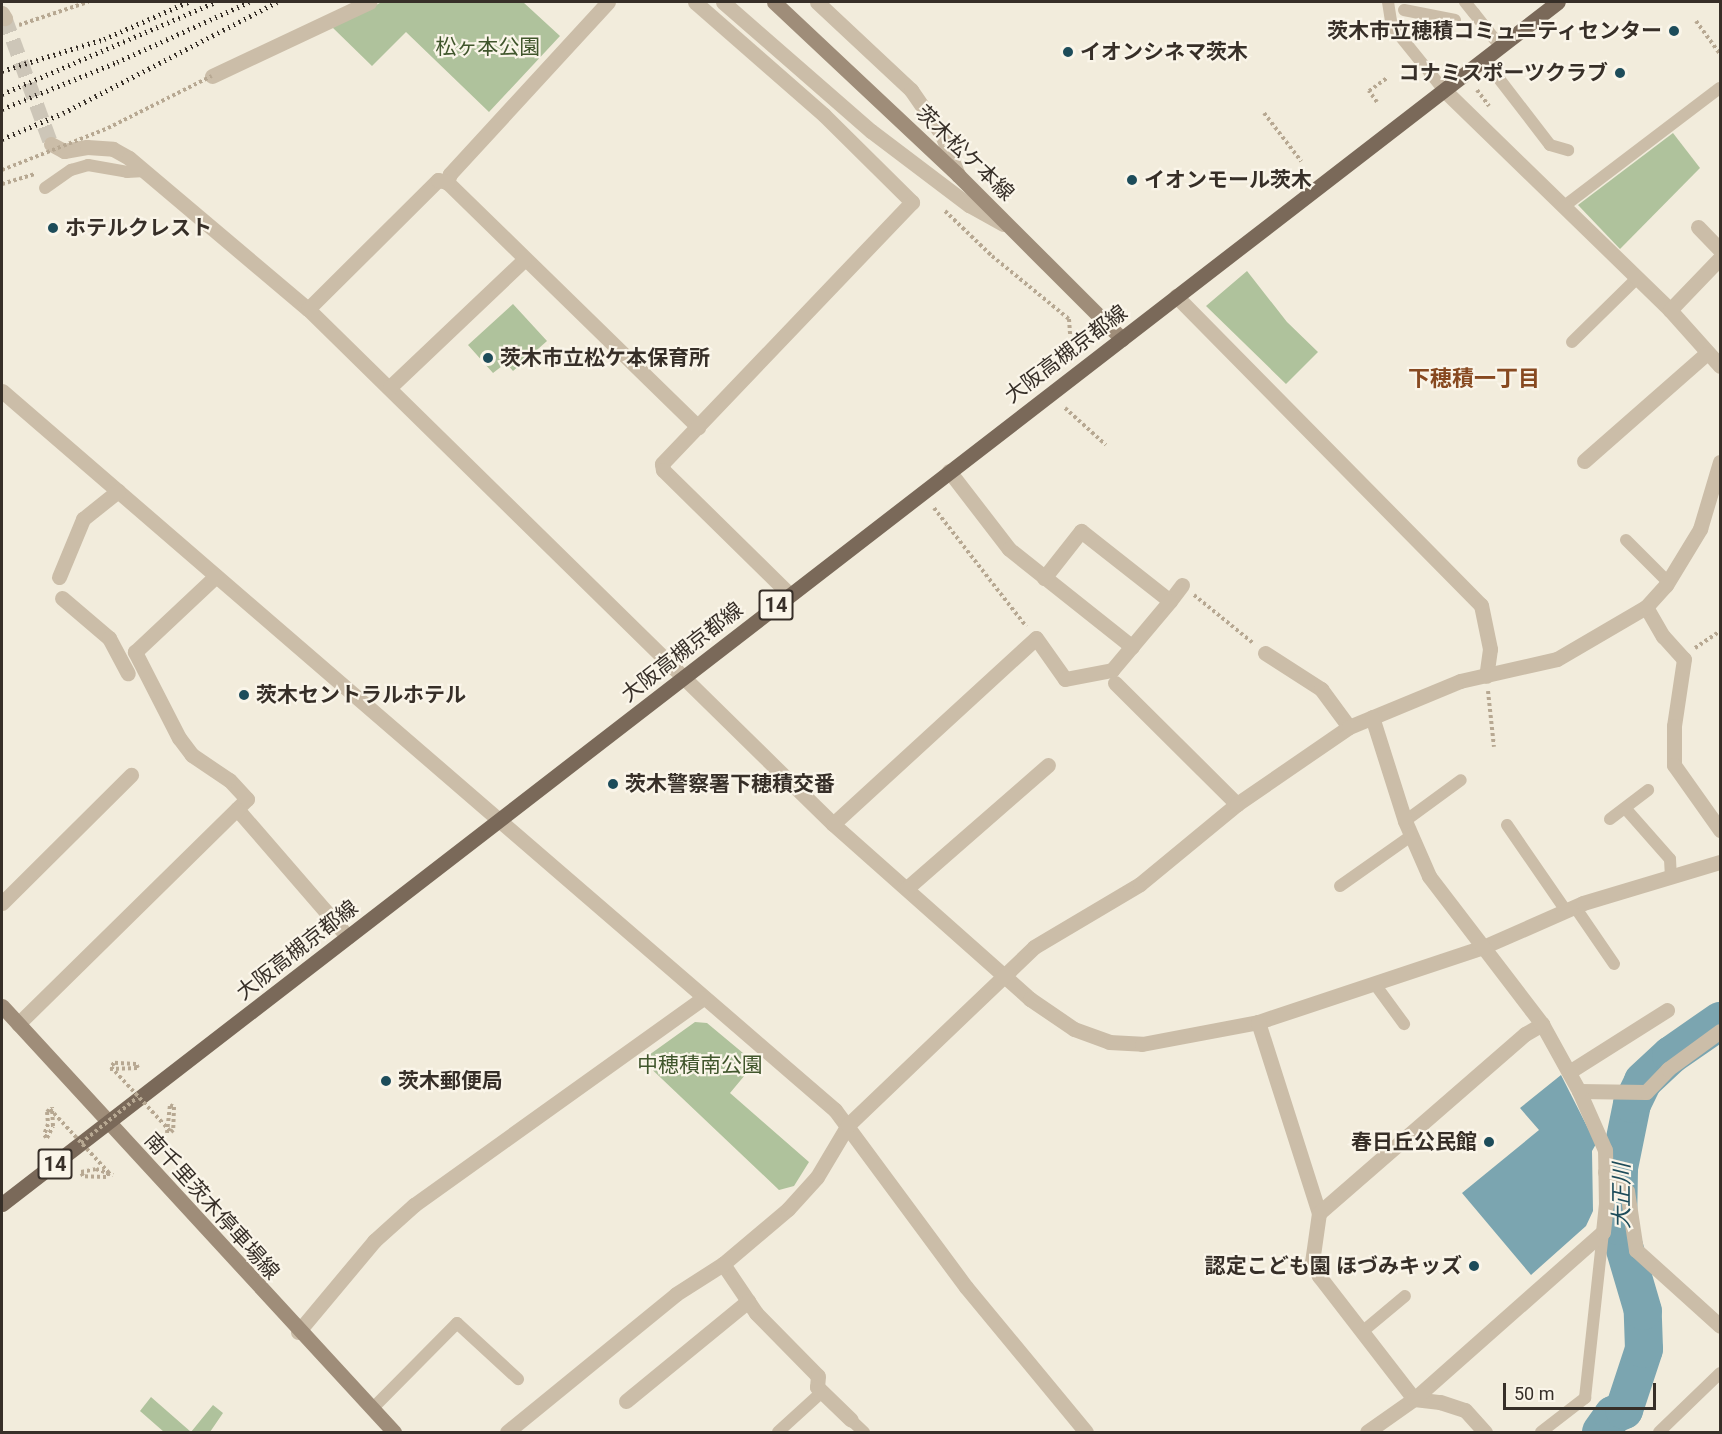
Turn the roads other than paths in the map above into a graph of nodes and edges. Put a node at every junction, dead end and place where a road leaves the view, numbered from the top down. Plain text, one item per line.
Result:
1 (369, 2) edge
2 (608, 2) edge
3 (694, 2) edge
4 (723, 2) edge
5 (774, 2) edge
6 (817, 2) edge
7 (1388, 2) edge
8 (1558, 2) edge
9 (1469, 5) edge
10 (1404, 10) dead end
11 (1500, 46) junction
12 (212, 76) road end
13 (1500, 80) dead end
14 (1720, 88) edge
15 (1443, 89) junction
16 (51, 144) dead end
17 (1568, 150) dead end
18 (145, 171) junction
19 (958, 175) junction
20 (447, 182) junction
21 (45, 188) dead end
22 (1563, 207) junction
23 (1698, 227) dead end
24 (1014, 230) junction
25 (1720, 250) edge
26 (1720, 258) edge
27 (524, 260) junction
28 (1636, 279) junction
29 (1176, 297) junction
30 (308, 309) junction
31 (1670, 310) junction
32 (1122, 339) junction
33 (1572, 342) dead end
34 (1706, 354) junction
35 (1720, 366) edge
36 (390, 387) junction
37 (2, 391) edge
38 (698, 427) junction
39 (1584, 460) dead end
40 (1720, 462) edge
41 (949, 471) junction
42 (118, 491) junction
43 (1716, 494) edge
44 (1626, 540) dead end
45 (216, 576) junction
46 (59, 577) dead end
47 (1044, 578) junction
48 (1668, 582) junction
49 (1182, 585) road end
50 (789, 594) junction
51 (62, 598) dead end
52 (1170, 601) junction
53 (1646, 607) junction
54 (1132, 647) junction
55 (135, 652) junction
56 (1265, 653) road end
57 (1486, 676) junction
58 (682, 679) junction
59 (1115, 683) dead end
60 (1372, 717) junction
61 (1349, 727) junction
62 (1048, 765) dead end
63 (131, 775) dead end
64 (1461, 780) dead end
65 (1648, 790) dead end
66 (1237, 804) junction
67 (1625, 808) junction
68 (237, 809) junction
69 (1610, 819) dead end
70 (1405, 821) junction
71 (497, 822) junction
72 (833, 824) junction
73 (1507, 825) dead end
74 (1720, 830) edge
75 (1411, 836) junction
76 (1720, 862) edge
77 (1671, 877) junction
78 (1340, 886) dead end
79 (908, 888) junction
80 (2, 903) edge
81 (1570, 909) junction
82 (348, 937) junction
83 (1483, 947) junction
84 (1614, 964) dead end
85 (1003, 973) junction
86 (1374, 983) junction
87 (703, 998) junction
88 (2, 1006) edge
89 (1667, 1010) dead end
90 (1258, 1022) junction
91 (18, 1024) junction
92 (1404, 1024) dead end
93 (1542, 1024) junction
94 (1720, 1031) edge
95 (1569, 1072) junction
96 (1579, 1091) junction
97 (109, 1123) junction
98 (848, 1125) junction
99 (1608, 1175) junction
100 (2, 1204) edge
101 (1319, 1213) junction
102 (1603, 1232) junction
103 (723, 1264) junction
104 (1405, 1296) dead end
105 (748, 1301) junction
106 (1720, 1326) edge
107 (298, 1332) junction
108 (1362, 1332) junction
109 (1720, 1373) edge
110 (518, 1379) dead end
111 (822, 1392) junction
112 (1414, 1399) junction
113 (626, 1401) dead end
114 (372, 1409) junction
115 (851, 1420) joint
116 (394, 1432) edge
117 (507, 1432) edge
118 (778, 1432) edge
119 (864, 1432) edge
120 (1086, 1432) edge
121 (1367, 1432) edge
122 (1485, 1432) edge
123 (1541, 1432) edge
124 (1659, 1432) edge

1 - 12 street
2 - 20 street
3 - 38 street
4 - 24 street
5 - 19 main road, 茨木松ケ本線
6 - 19 street
7 - 15 lane
8 - 11 main road, 大阪高槻京都線 / 14
9 - 10 lane
9 - 11 lane
11 - 15 main road, 大阪高槻京都線 / 14
13 - 17 lane
14 - 22 lane
15 - 22 street
15 - 29 main road, 大阪高槻京都線 / 14
16 - 18 street
18 - 21 lane
18 - 30 street
19 - 24 main road, 茨木松ケ本線
20 - 27 street
20 - 30 street
22 - 28 street
23 - 25 street
24 - 32 main road, 茨木松ケ本線
26 - 31 street
27 - 36 street
27 - 38 street
28 - 31 street
28 - 33 lane
29 - 32 main road, 大阪高槻京都線 / 14
29 - 57 street
30 - 36 street
31 - 34 street
32 - 41 main road, 大阪高槻京都線 / 14
34 - 35 street
34 - 39 street
36 - 58 street
37 - 42 street
38 - 50 street
40 - 43 street
41 - 47 street
41 - 50 main road, 大阪高槻京都線 / 14
42 - 45 street
42 - 46 street
43 - 48 street
44 - 48 lane
45 - 55 street
45 - 71 street
47 - 52 street
47 - 54 street
48 - 53 street
49 - 52 street
50 - 58 main road, 大阪高槻京都線 / 14
51 - 55 street
52 - 54 street
53 - 57 street
53 - 74 street
54 - 72 street
55 - 68 street
56 - 61 street
57 - 60 street
58 - 71 main road, 大阪高槻京都線 / 14
58 - 72 street
59 - 66 street
60 - 61 street
60 - 70 street
61 - 66 street
62 - 79 street
63 - 80 street
64 - 70 lane
65 - 67 lane
66 - 85 street
67 - 69 lane
67 - 77 lane
68 - 82 street
68 - 91 street
70 - 75 street
71 - 82 main road, 大阪高槻京都線 / 14
71 - 87 street
72 - 79 street
73 - 81 lane
75 - 78 lane
75 - 83 street
76 - 77 street
77 - 81 street
79 - 85 street
81 - 83 street
81 - 84 lane
82 - 97 main road, 大阪高槻京都線 / 14
83 - 86 street
83 - 93 street
85 - 90 street
85 - 98 street
86 - 90 street
86 - 92 lane
87 - 98 street
87 - 107 street
88 - 91 main road, 南千里茨木停車場線
89 - 95 street
90 - 101 street
91 - 97 main road, 南千里茨木停車場線
93 - 95 street
93 - 101 street
94 - 96 street
95 - 96 street
96 - 99 street
97 - 100 main road, 大阪高槻京都線 / 14
97 - 107 main road, 南千里茨木停車場線
98 - 103 street
98 - 120 street
99 - 102 street
99 - 106 street
101 - 108 street
102 - 112 street
102 - 123 lane
103 - 105 street
103 - 117 street
104 - 108 lane
105 - 111 street
105 - 113 street
107 - 114 main road, 南千里茨木停車場線
108 - 112 street
109 - 124 lane
110 - 114 lane
111 - 115 street
111 - 118 lane
112 - 121 street
112 - 122 street
114 - 116 main road, 南千里茨木停車場線
115 - 119 lane

